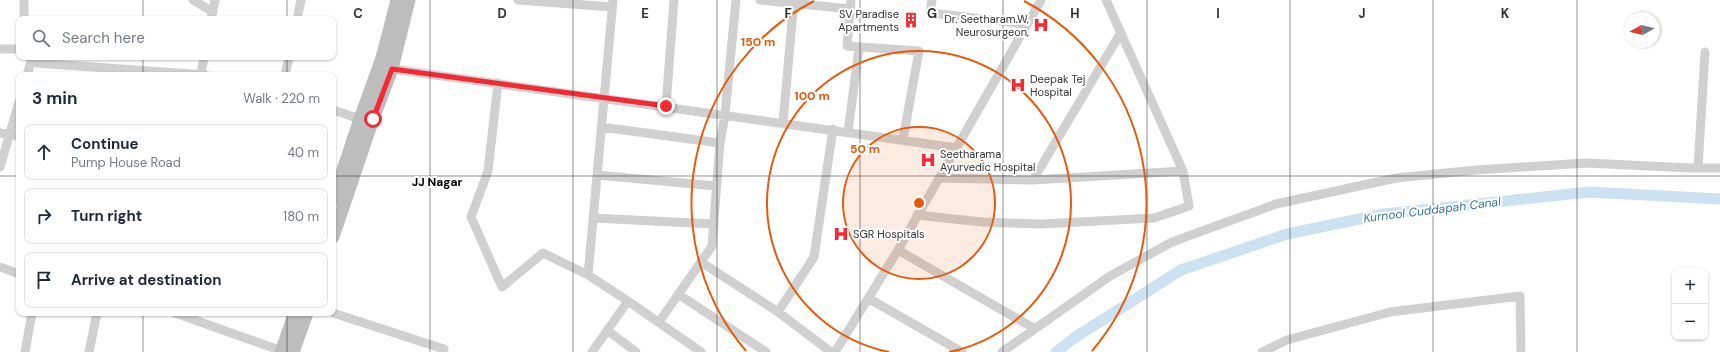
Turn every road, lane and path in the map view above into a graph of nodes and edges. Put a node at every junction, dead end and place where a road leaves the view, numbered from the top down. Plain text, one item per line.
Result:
1 (24, 0) edge
2 (193, 0) edge
3 (215, 0) edge
4 (301, 0) edge
5 (397, 0) edge
6 (409, 0) edge
7 (518, 0) edge
8 (674, 0) edge
9 (736, 0) edge
10 (760, 0) edge
11 (932, 0) edge
12 (1041, 0) edge
13 (1106, 0) edge
14 (551, 1) edge
15 (794, 2) edge
16 (612, 4) edge
17 (851, 4) edge
18 (212, 15) edge
19 (24, 16) edge
20 (298, 16) edge
21 (1026, 24) junction
22 (1120, 34) junction
23 (858, 48) junction
24 (0, 49) edge
25 (16, 49) edge
26 (1704, 52) dead end
27 (31, 60) edge
28 (34, 60) edge
29 (204, 60) edge
30 (288, 60) edge
31 (75, 66) junction
32 (392, 69) junction
33 (28, 72) edge
34 (74, 72) edge
35 (139, 72) edge
36 (204, 72) edge
37 (286, 72) edge
38 (498, 83) junction
39 (604, 98) junction
40 (666, 106) junction
41 (16, 109) edge
42 (336, 111) edge
43 (725, 115) junction
44 (360, 119) junction
45 (783, 122) junction
46 (601, 127) junction
47 (833, 129) junction
48 (848, 132) junction
49 (5, 134) edge
50 (16, 136) edge
51 (903, 139) junction
52 (720, 144) junction
53 (957, 148) junction
54 (0, 166) edge
55 (1698, 168) junction
56 (1720, 168) edge
57 (1183, 171) junction
58 (597, 175) junction
59 (939, 178) junction
60 (1033, 180) junction
61 (716, 186) junction
62 (336, 191) edge
63 (916, 215) junction
64 (593, 218) junction
65 (714, 224) junction
66 (336, 228) edge
67 (898, 250) junction
68 (701, 262) junction
69 (0, 267) edge
70 (16, 273) edge
71 (588, 275) junction
72 (678, 294) junction
73 (868, 298) junction
74 (628, 301) junction
75 (778, 312) junction
76 (336, 314) edge
77 (31, 316) edge
78 (96, 316) edge
79 (183, 316) edge
80 (294, 316) edge
81 (306, 316) edge
82 (659, 322) junction
83 (1035, 329) junction
84 (607, 330) junction
85 (1275, 349) edge
86 (25, 352) edge
87 (89, 352) edge
88 (285, 352) edge
89 (442, 352) edge
90 (592, 352) edge
91 (636, 352) edge
92 (700, 352) edge
93 (766, 352) edge
94 (831, 352) edge
95 (835, 352) edge
96 (962, 352) edge
97 (1002, 352) edge
98 (1262, 352) edge
99 (1522, 352) edge

1 - 19 street
2 - 18 street
3 - 18 street
4 - 20 street
5 - 44 main road
6 - 32 main road
7 - 14 street
8 - 40 street
9 - 43 street
10 - 15 street
11 - 21 street
12 - 21 street
13 - 22 street
14 - 16 street
15 - 17 street
15 - 45 street
16 - 39 street
17 - 23 street
21 - 53 street
22 - 57 street
22 - 60 street
23 - 48 street
23 - 51 street
24 - 25 street
26 - 55 street
27 - 33 street
28 - 31 street
29 - 36 street
30 - 37 street
31 - 34 street
31 - 35 street
32 - 38 street
32 - 66 main road
38 - 39 street
38 - 71 street
39 - 40 street
39 - 46 street
40 - 43 street
41 - 49 street
42 - 44 street
43 - 45 street
43 - 52 street
44 - 62 main road
45 - 47 street
46 - 52 street
46 - 58 street
47 - 48 street
47 - 75 street
48 - 51 street
49 - 50 street
49 - 54 street
51 - 53 street
52 - 61 street
53 - 59 street
55 - 56 street
55 - 83 street
57 - 60 street
57 - 63 street
58 - 61 street
58 - 64 street
59 - 60 street
59 - 63 street
61 - 65 street
63 - 67 street
64 - 65 street
64 - 71 street
65 - 68 street
67 - 73 street
67 - 83 street
68 - 72 street
68 - 75 street
69 - 70 street
71 - 74 street
72 - 82 street
72 - 93 street
73 - 95 street
73 - 96 street
74 - 82 street
74 - 84 street
75 - 94 street
76 - 89 street
77 - 86 street
78 - 87 street
79 - 88 street
80 - 88 main road
81 - 88 main road
82 - 92 street
83 - 97 street
84 - 90 street
84 - 91 street
85 - 98 street
85 - 99 street

